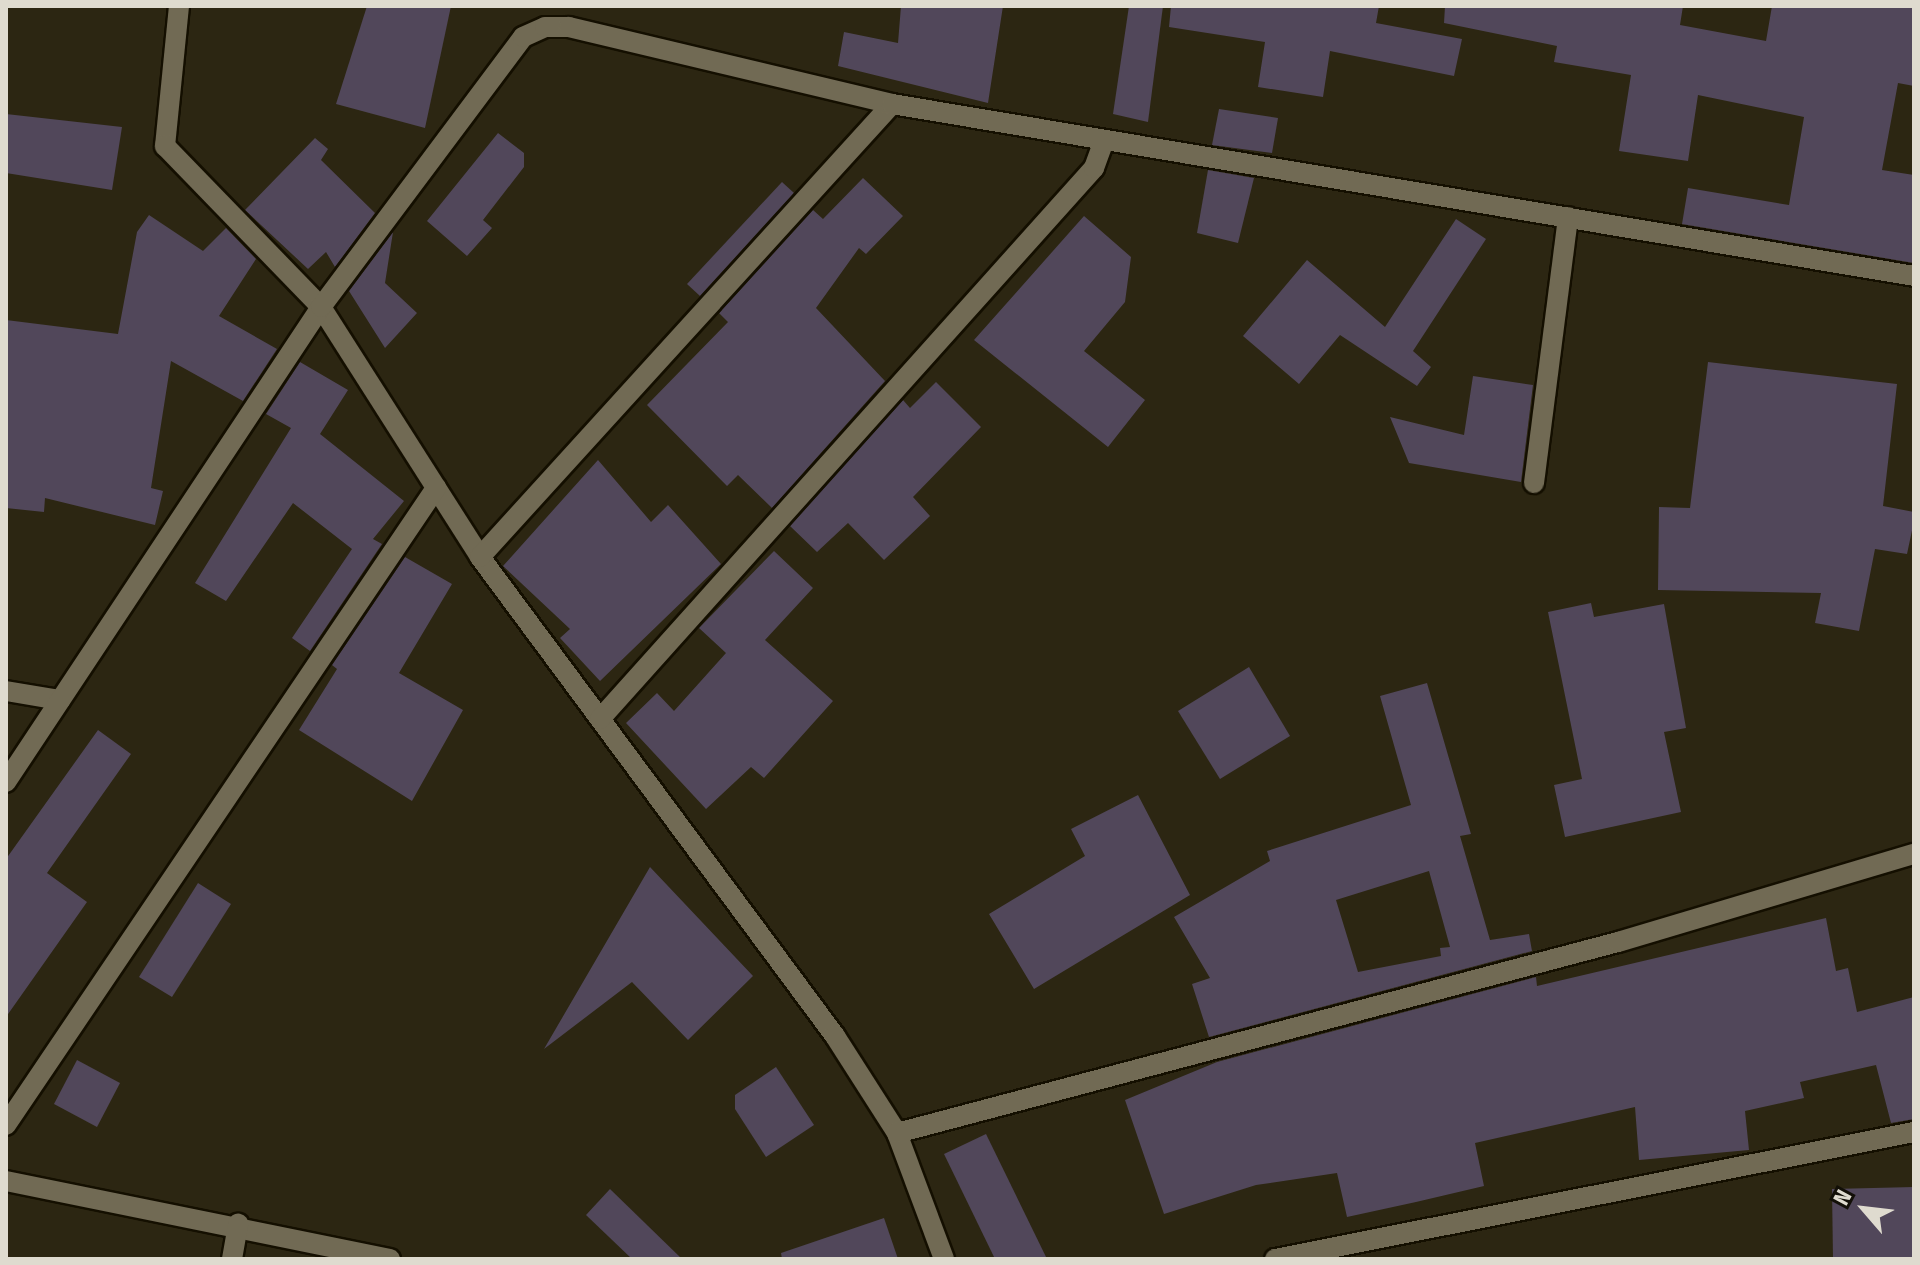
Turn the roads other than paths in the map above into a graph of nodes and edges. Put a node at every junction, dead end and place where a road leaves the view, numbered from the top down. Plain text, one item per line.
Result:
1 (179, 6) edge
2 (892, 104) junction
3 (1104, 141) junction
4 (1568, 217) junction
5 (1914, 276) edge
6 (321, 307) junction
7 (1534, 483) dead end
8 (436, 488) junction
9 (480, 557) junction
10 (6, 691) edge
11 (60, 700) junction
12 (600, 719) junction
13 (6, 782) edge
14 (1914, 854) edge
15 (6, 1125) edge
16 (1914, 1132) edge
17 (897, 1133) junction
18 (6, 1181) edge
19 (238, 1224) junction
20 (232, 1259) edge
21 (390, 1259) edge
22 (944, 1259) edge
23 (1275, 1259) edge

1 - 6 street
2 - 3 street
2 - 6 street
2 - 9 street
3 - 4 street
3 - 12 street
4 - 5 street
4 - 7 street
6 - 8 street
6 - 11 street
8 - 9 street
8 - 15 street
9 - 12 street
10 - 11 street
11 - 13 street
12 - 17 street
14 - 17 street
16 - 23 street
17 - 22 street
18 - 19 street
19 - 20 street
19 - 21 street

